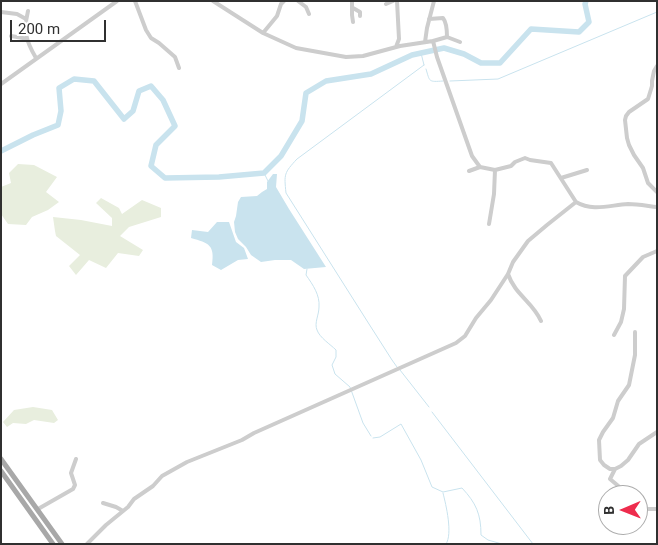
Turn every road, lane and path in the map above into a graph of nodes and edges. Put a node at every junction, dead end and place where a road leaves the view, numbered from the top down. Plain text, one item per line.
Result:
1 (123, 1) edge
2 (135, 1) edge
3 (213, 1) edge
4 (284, 1) edge
5 (298, 1) edge
6 (352, 1) edge
7 (393, 1) edge
8 (397, 1) edge
9 (434, 1) edge
10 (116, 2) edge
11 (386, 4) dead end
12 (352, 8) junction
13 (28, 11) dead end
14 (1, 12) edge
15 (309, 14) dead end
16 (360, 16) dead end
17 (26, 19) junction
18 (429, 19) junction
19 (354, 22) dead end
20 (263, 33) junction
21 (11, 36) dead end
22 (447, 37) junction
23 (27, 40) junction
24 (433, 41) junction
25 (425, 42) junction
26 (460, 42) dead end
27 (396, 47) junction
28 (36, 58) junction
29 (657, 66) edge
30 (179, 68) dead end
31 (1, 84) edge
32 (480, 167) junction
33 (495, 170) junction
34 (587, 170) dead end
35 (469, 171) dead end
36 (561, 178) junction
37 (657, 192) edge
38 (576, 202) junction
39 (657, 207) edge
40 (488, 224) dead end
41 (657, 251) edge
42 (508, 274) junction
43 (540, 321) dead end
44 (635, 332) dead end
45 (614, 335) dead end
46 (657, 432) edge
47 (1, 459) edge
48 (76, 459) dead end
49 (615, 469) junction
50 (1, 471) edge
51 (616, 485) edge
52 (102, 503) dead end
53 (38, 510) junction
54 (123, 511) junction
55 (53, 544) edge
56 (62, 544) edge
57 (87, 544) edge

1 - 10 street
2 - 30 street
3 - 20 street
4 - 20 street
5 - 15 street
6 - 12 street
7 - 11 street
8 - 27 street
9 - 18 street
10 - 28 street
12 - 16 street
12 - 19 street
13 - 17 street
14 - 17 street
17 - 23 street
18 - 22 street
18 - 25 street
20 - 27 street
21 - 23 street
22 - 24 street
22 - 26 street
23 - 28 street
24 - 25 street
24 - 32 street
25 - 27 street
28 - 31 street
29 - 37 street
32 - 33 street
32 - 35 street
33 - 36 street
33 - 40 street
34 - 36 street
36 - 38 street
38 - 39 street
38 - 42 street
41 - 45 street
42 - 43 street
42 - 54 street
44 - 49 street
46 - 49 street
47 - 53 main road
48 - 53 street
49 - 51 street
50 - 55 main road
52 - 54 street
53 - 56 main road
54 - 57 street

